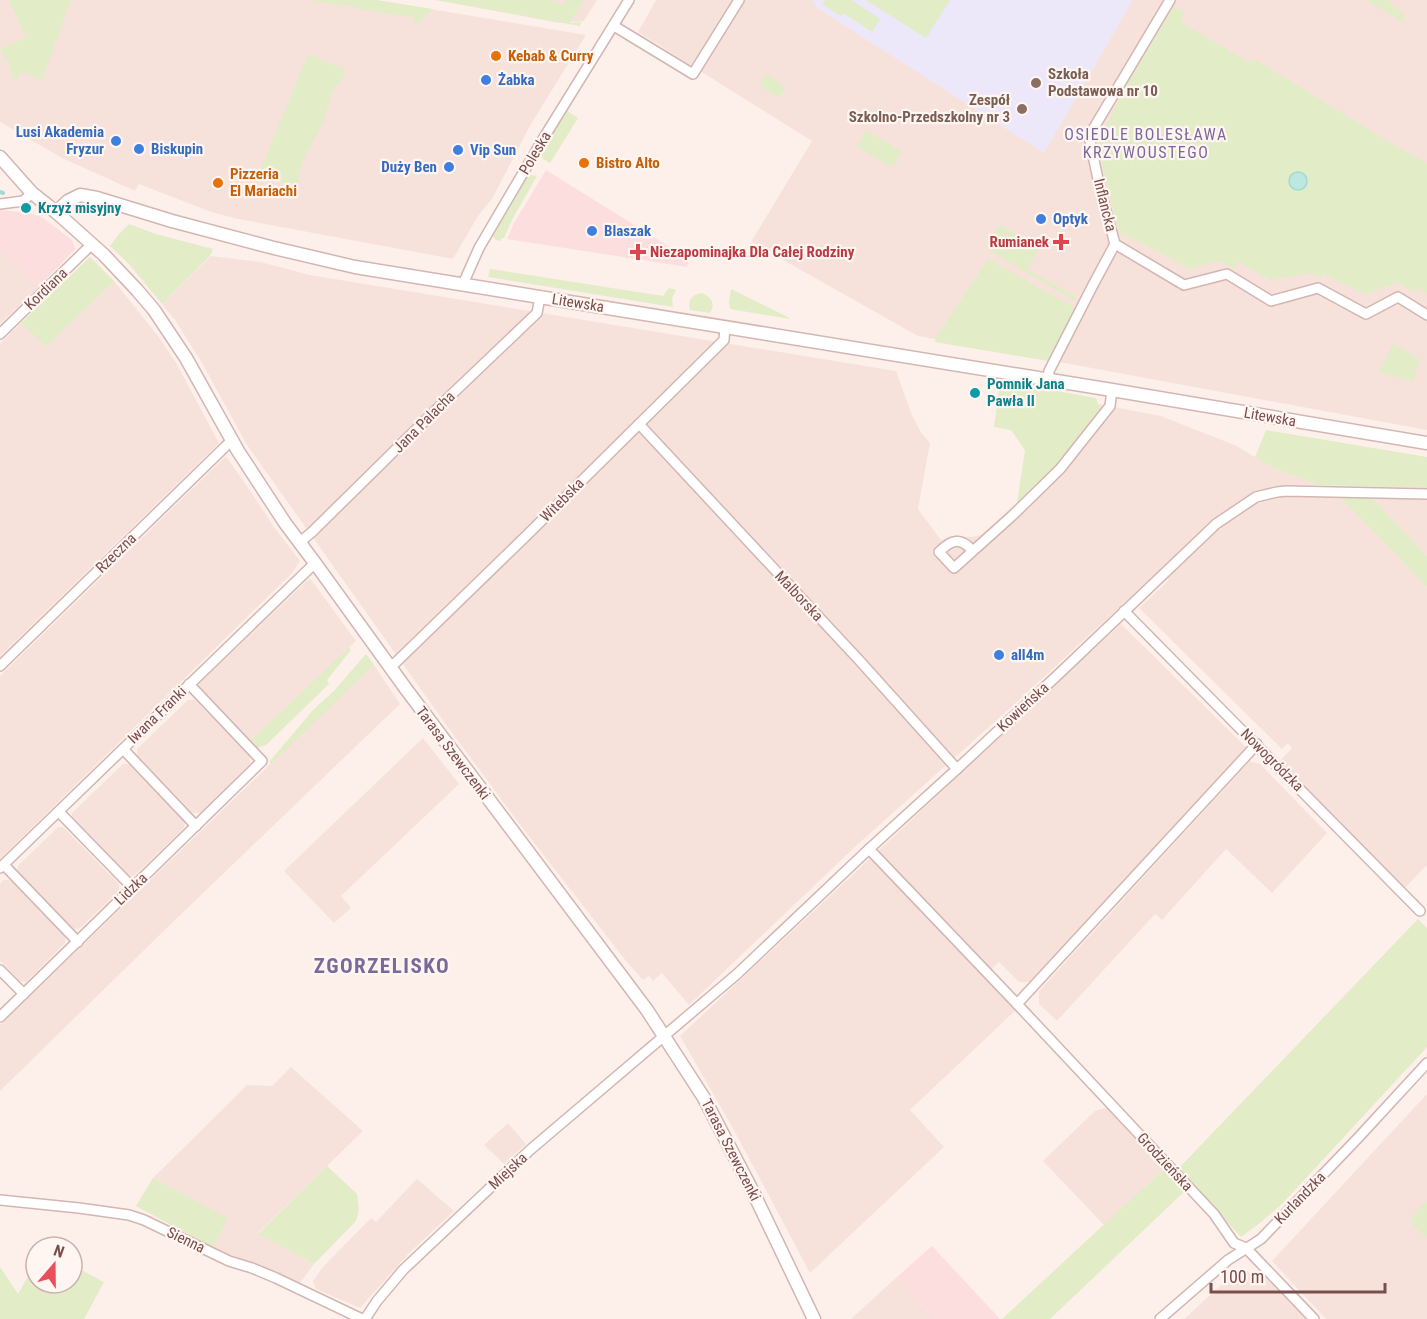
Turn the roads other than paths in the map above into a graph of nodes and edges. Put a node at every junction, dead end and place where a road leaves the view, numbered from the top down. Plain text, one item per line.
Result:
1 (629, 0) edge
2 (739, 0) edge
3 (1170, 0) edge
4 (614, 26) junction
5 (0, 156) edge
6 (32, 193) junction
7 (0, 204) edge
8 (56, 212) junction
9 (92, 244) junction
10 (1115, 244) junction
11 (463, 284) junction
12 (540, 297) junction
13 (1427, 315) edge
14 (725, 327) junction
15 (0, 334) edge
16 (1048, 380) junction
17 (1112, 390) junction
18 (639, 424) junction
19 (231, 441) junction
20 (1427, 443) edge
21 (1427, 494) edge
22 (300, 542) junction
23 (973, 551) dead end
24 (315, 563) junction
25 (1124, 611) junction
26 (0, 666) edge
27 (390, 668) junction
28 (189, 684) junction
29 (1257, 744) junction
30 (123, 749) junction
31 (957, 769) junction
32 (59, 812) junction
33 (196, 826) junction
34 (869, 849) junction
35 (2, 866) edge
36 (133, 888) junction
37 (1420, 911) dead end
38 (78, 942) junction
39 (0, 970) edge
40 (24, 994) junction
41 (1017, 1004) junction
42 (0, 1017) edge
43 (665, 1035) junction
44 (1427, 1063) edge
45 (0, 1200) edge
46 (1246, 1248) junction
47 (363, 1319) edge
48 (814, 1319) edge
49 (1160, 1319) edge
50 (1314, 1319) edge

1 - 4 street, Poleska
2 - 4 street
3 - 10 street, Inflancka
4 - 11 street, Poleska
5 - 6 street, Tarasa Szewczenki
6 - 7 street
6 - 8 street, Tarasa Szewczenki
8 - 9 street, Tarasa Szewczenki
8 - 11 street, Litewska
9 - 15 street, Kordiana
9 - 19 street, Tarasa Szewczenki
10 - 13 street
10 - 16 street, Inflancka
11 - 12 street, Litewska
12 - 14 street, Litewska
12 - 22 street, Jana Palacha
14 - 16 street, Litewska
14 - 18 street, Witebska
16 - 17 street, Litewska
17 - 20 street, Litewska
17 - 23 street
18 - 27 street, Witebska
18 - 31 street, Malborska
19 - 22 street, Tarasa Szewczenki
19 - 26 street, Rzeczna
21 - 25 street, Kowieńska
22 - 24 street, Tarasa Szewczenki
24 - 27 street, Tarasa Szewczenki
24 - 28 street, Iwana Franki
25 - 29 street, Nowogródzka
25 - 31 street, Kowieńska
27 - 43 street, Tarasa Szewczenki
28 - 30 street, Iwana Franki
28 - 33 street, Lidzka
29 - 37 street, Nowogródzka
29 - 41 street
30 - 32 street, Iwana Franki
30 - 33 street
31 - 34 street, Kowieńska
32 - 35 street, Iwana Franki
32 - 36 street
33 - 36 street, Lidzka
34 - 41 street, Grodzieńska
34 - 43 street, Kowieńska
35 - 38 street
36 - 38 street, Lidzka
38 - 40 street, Lidzka
39 - 40 street
40 - 42 street, Lidzka
41 - 46 street, Grodzieńska
43 - 47 street, Miejska
43 - 48 street, Tarasa Szewczenki
44 - 46 street, Kurlandzka
45 - 47 street, Sienna
46 - 49 street, Kurlandzka
46 - 50 street, Grodzieńska

